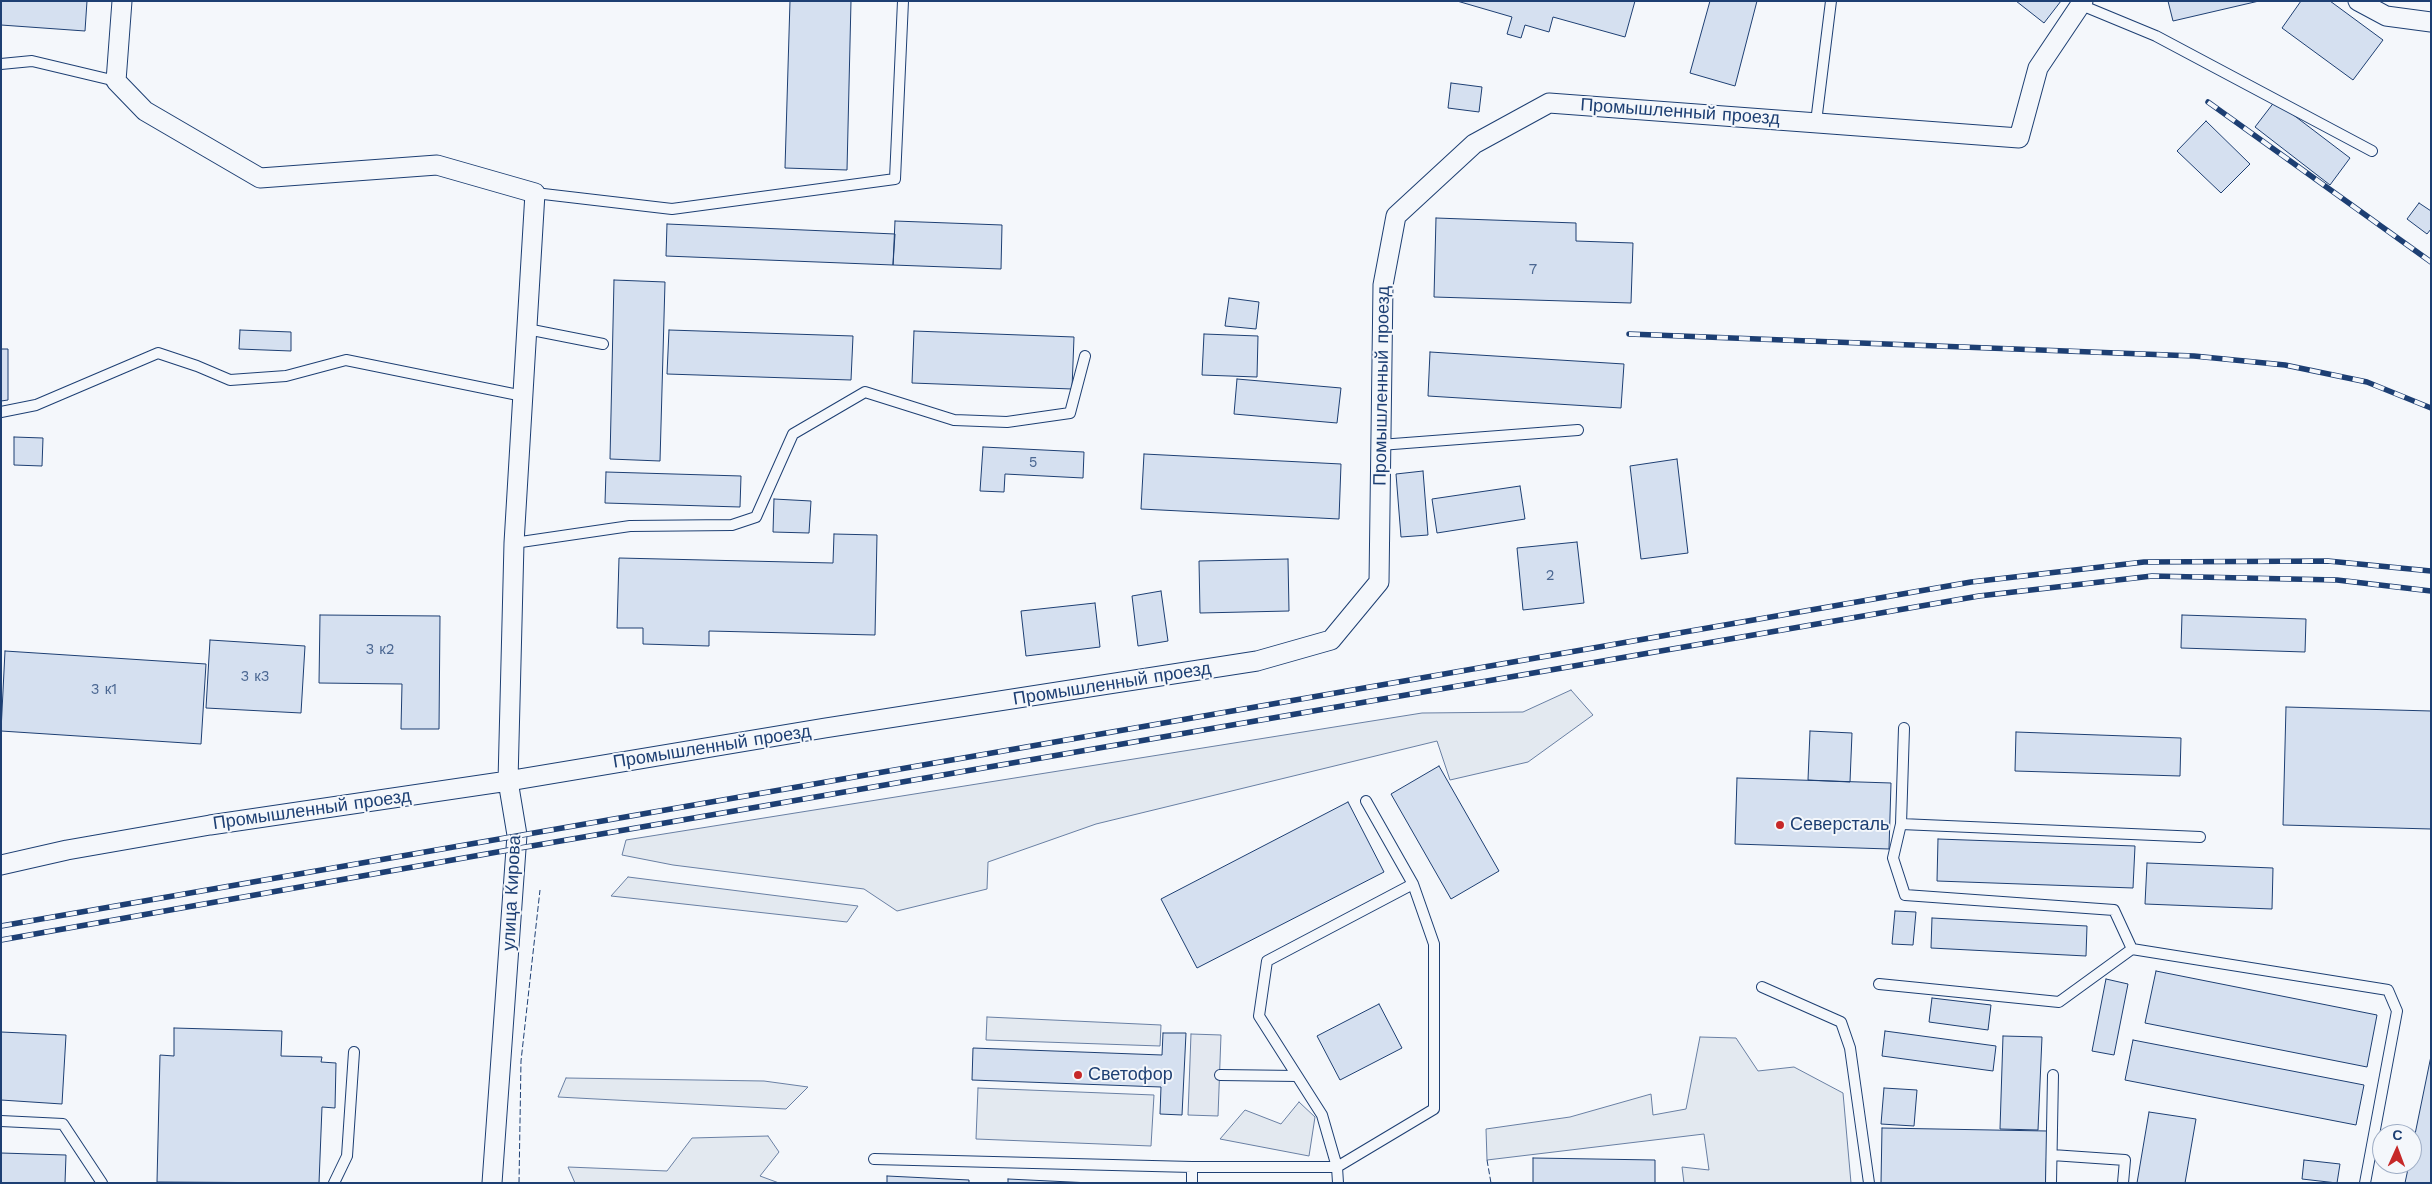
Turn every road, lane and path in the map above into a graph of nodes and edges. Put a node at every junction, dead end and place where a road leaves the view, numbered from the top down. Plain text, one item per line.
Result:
1 (122, 1) edge
2 (903, 1) edge
3 (1831, 1) edge
4 (2358, 1) edge
5 (2082, 3) edge
6 (2431, 22) edge
7 (1, 64) edge
8 (116, 81) junction
9 (1816, 122) junction
10 (2372, 151) dead end
11 (536, 193) junction
12 (527, 329) junction
13 (603, 344) dead end
14 (1085, 356) dead end
15 (523, 396) junction
16 (1, 412) edge
17 (1578, 430) dead end
18 (1380, 445) junction
19 (514, 543) junction
20 (1904, 728) dead end
21 (508, 781) junction
22 (1366, 801) dead end
23 (1901, 824) junction
24 (2200, 837) dead end
25 (1, 865) edge
26 (1413, 884) junction
27 (2132, 949) junction
28 (1879, 984) dead end
29 (1762, 987) dead end
30 (354, 1052) dead end
31 (1220, 1075) dead end
32 (2053, 1075) dead end
33 (1297, 1076) junction
34 (1, 1121) edge
35 (2052, 1155) junction
36 (874, 1159) dead end
37 (1192, 1167) junction
38 (1337, 1167) junction
39 (102, 1183) edge
40 (334, 1183) edge
41 (492, 1183) edge
42 (1192, 1183) edge
43 (1338, 1183) edge
44 (1869, 1183) edge
45 (2051, 1183) edge
46 (2123, 1183) edge
47 (2365, 1183) edge

1 - 8 street
2 - 11 lane
3 - 9 lane
4 - 6 street
5 - 9 street, Промышленный проезд
5 - 10 lane
7 - 8 lane
8 - 11 street
9 - 18 street, Промышленный проезд
11 - 12 street, улица Кирова
12 - 13 lane
12 - 15 street, улица Кирова
14 - 19 lane
15 - 16 lane
15 - 19 street, улица Кирова
17 - 18 lane
18 - 21 street, Промышленный проезд
19 - 21 street, улица Кирова
20 - 23 lane
21 - 25 street, Промышленный проезд
21 - 41 street, улица Кирова
22 - 26 lane
23 - 24 lane
23 - 27 lane
26 - 33 lane
26 - 38 lane
27 - 28 lane
27 - 47 lane
29 - 44 lane
30 - 40 lane
31 - 33 lane
32 - 35 lane
33 - 38 lane
34 - 39 lane
35 - 45 lane
35 - 46 lane
36 - 37 lane
37 - 38 lane
37 - 42 lane
38 - 43 lane

